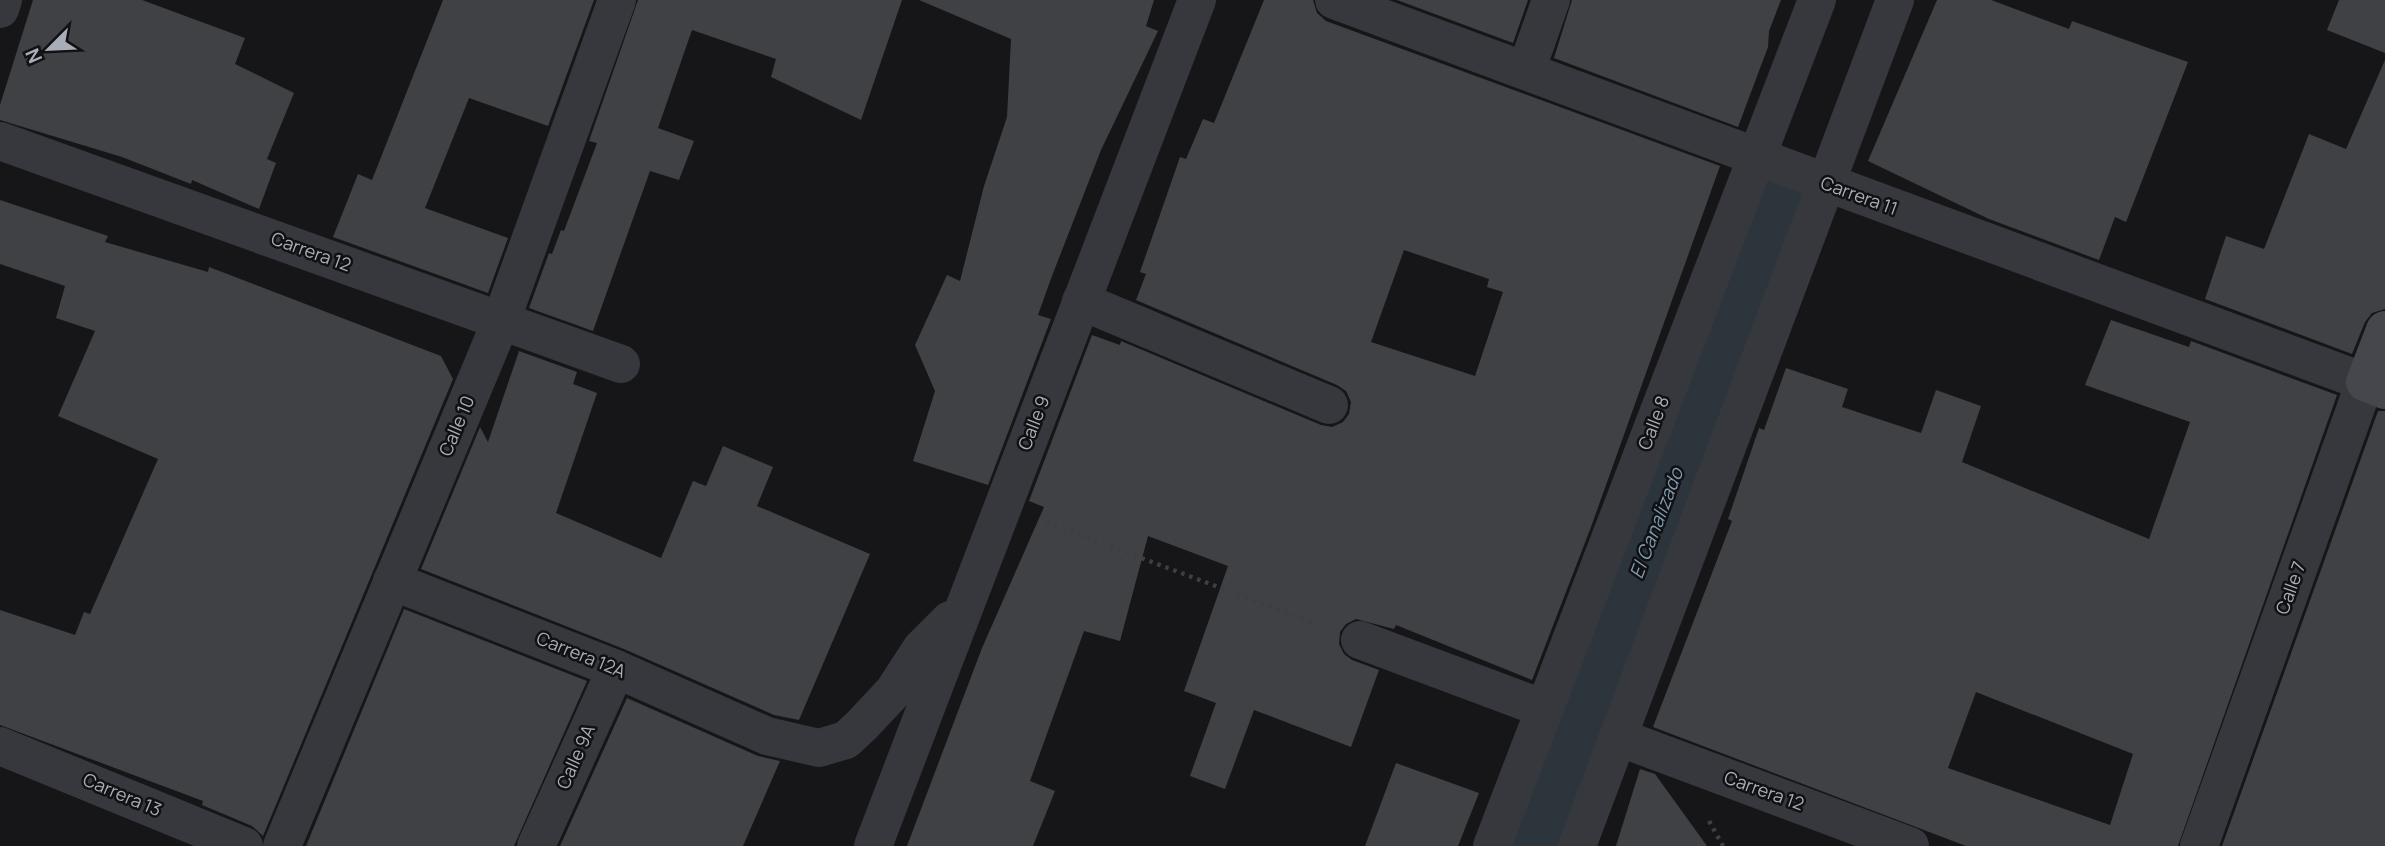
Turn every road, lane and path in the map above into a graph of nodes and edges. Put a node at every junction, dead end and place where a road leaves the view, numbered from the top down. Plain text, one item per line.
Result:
1 (3, 0) edge
2 (617, 0) edge
3 (1197, 0) edge
4 (1334, 0) edge
5 (1551, 0) edge
6 (1817, 0) edge
7 (1895, 0) edge
8 (0, 9) edge
9 (1526, 71) junction
10 (0, 141) edge
11 (1756, 157) junction
12 (1826, 184) junction
13 (1081, 301) junction
14 (501, 321) junction
15 (2385, 330) edge
16 (621, 364) dead end
17 (2375, 386) edge
18 (1329, 405) dead end
19 (1002, 506) junction
20 (392, 581) junction
21 (963, 606) junction
22 (1360, 640) joint
23 (616, 669) junction
24 (1545, 709) junction
25 (1618, 737) junction
26 (0, 746) edge
27 (244, 846) edge
28 (282, 846) edge
29 (536, 846) edge
30 (873, 846) edge
31 (1492, 846) edge
32 (1577, 846) edge
33 (1910, 846) edge
34 (2199, 846) edge

1 - 8 street
2 - 14 street, Calle 10
3 - 13 street, Calle 9
4 - 9 street, Carrera 11
5 - 9 street
6 - 11 street, Calle 8
7 - 12 street
9 - 11 street, Carrera 11
10 - 14 street, Carrera 12
11 - 12 street, Carrera 11
11 - 24 street, Calle 8
12 - 17 street, Carrera 11
12 - 25 street
13 - 18 street
13 - 19 street, Calle 9
14 - 16 street, Carrera 12
14 - 20 street, Calle 10
15 - 17 main road, Calle 7
17 - 34 street, Calle 7
19 - 21 street, Calle 9
19 - 22 path
20 - 23 street, Carrera 12A
20 - 28 street, Calle 10
21 - 23 street, Carrera 12A
21 - 30 street, Calle 9
22 - 24 street
23 - 29 street, Calle 9A
24 - 31 street, Calle 8
25 - 32 street
25 - 33 street, Carrera 12
26 - 27 street, Carrera 13

